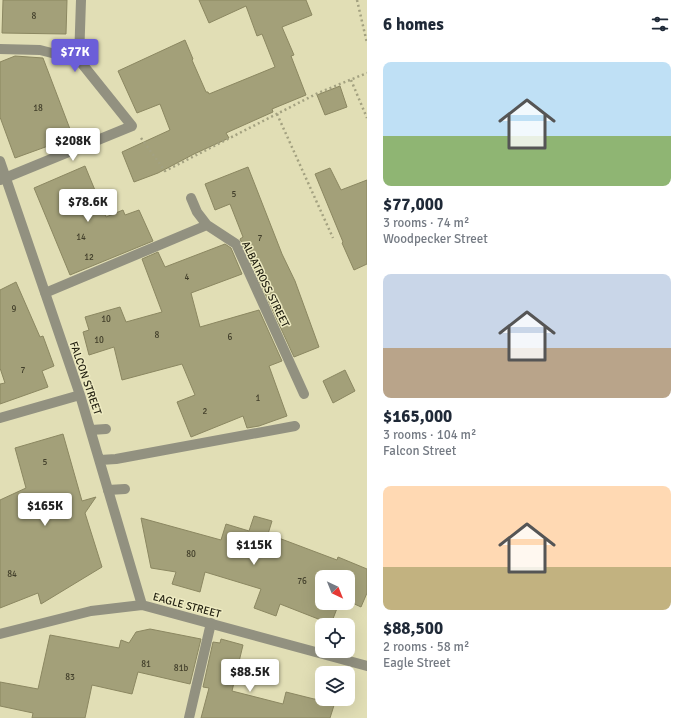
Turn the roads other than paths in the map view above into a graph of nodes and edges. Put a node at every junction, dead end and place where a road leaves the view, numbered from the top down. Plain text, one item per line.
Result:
1 (81, 0) edge
2 (0, 49) edge
3 (79, 60) junction
4 (0, 160) edge
5 (3, 179) edge
6 (191, 198) dead end
7 (207, 224) junction
8 (44, 293) junction
9 (304, 394) dead end
10 (80, 395) junction
11 (0, 418) edge
12 (295, 426) dead end
13 (106, 429) dead end
14 (91, 430) junction
15 (100, 460) junction
16 (125, 489) dead end
17 (108, 490) junction
18 (142, 605) junction
19 (211, 623) junction
20 (0, 634) edge
21 (367, 666) edge
22 (189, 718) edge

1 - 3 street
2 - 3 street
3 - 5 street
4 - 5 street, FALCON STREET
5 - 8 street, FALCON STREET
6 - 7 street, ALBATROSS STREET
7 - 8 street
7 - 9 street, ALBATROSS STREET
8 - 10 street, FALCON STREET
10 - 11 street
10 - 14 street, FALCON STREET
12 - 15 street
13 - 14 street
14 - 15 street, FALCON STREET
15 - 17 street, FALCON STREET
16 - 17 street
17 - 18 street, FALCON STREET
18 - 19 street, EAGLE STREET
18 - 20 street, EAGLE STREET
19 - 21 street, EAGLE STREET
19 - 22 street

